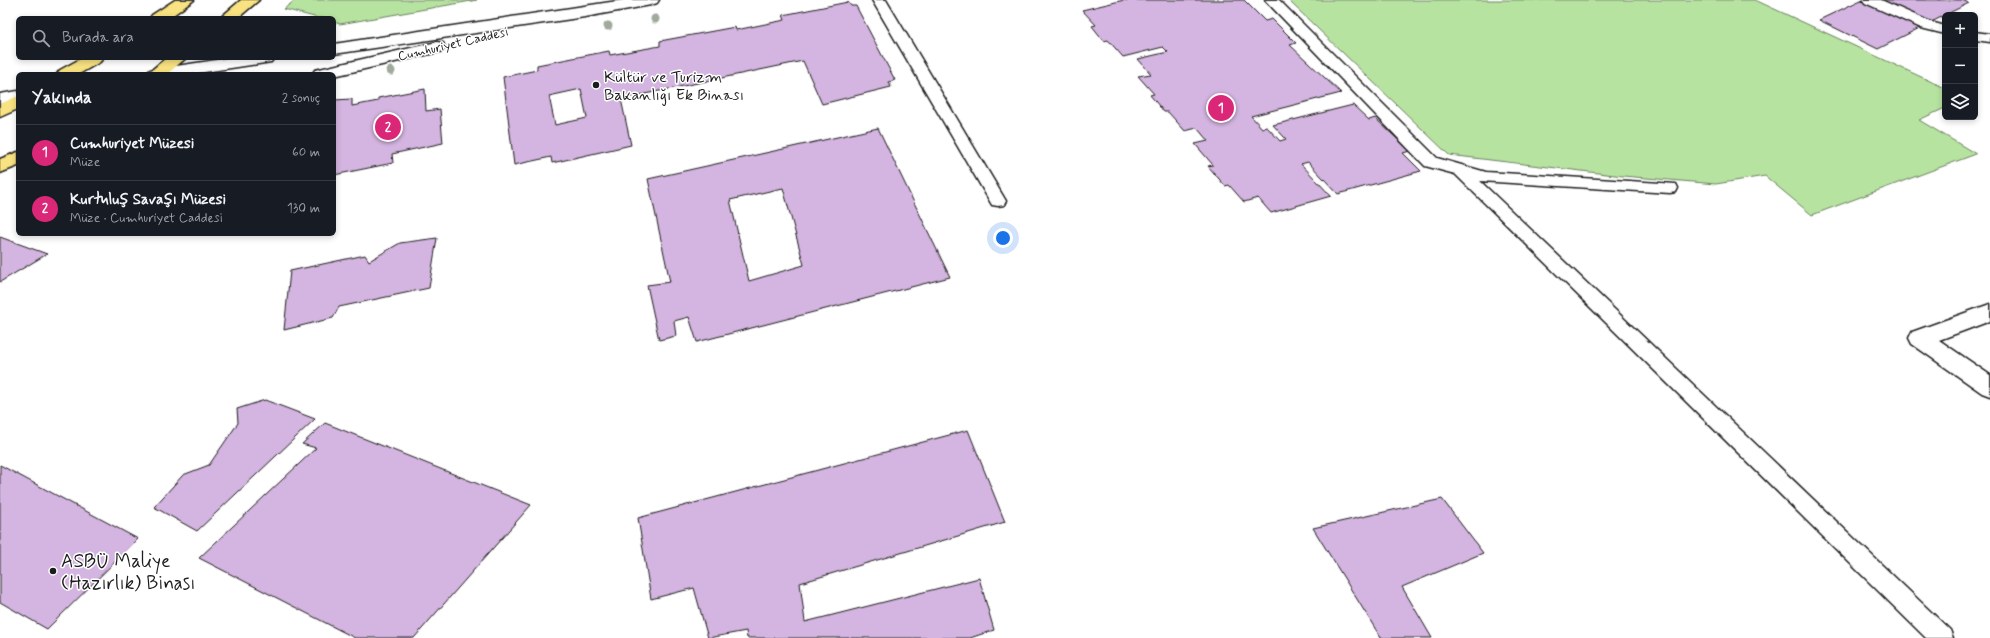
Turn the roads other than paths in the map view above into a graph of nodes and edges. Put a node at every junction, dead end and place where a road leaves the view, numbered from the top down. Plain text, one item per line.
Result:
1 (186, 0) edge
2 (251, 0) edge
3 (651, 0) edge
4 (879, 0) edge
5 (1272, 0) edge
6 (1870, 0) edge
7 (585, 12) junction
8 (161, 16) edge
9 (231, 16) edge
10 (1942, 29) edge
11 (1978, 36) edge
12 (1990, 38) edge
13 (336, 48) edge
14 (90, 60) edge
15 (173, 60) edge
16 (251, 60) edge
17 (70, 72) edge
18 (158, 72) edge
19 (169, 72) edge
20 (330, 72) edge
21 (16, 96) edge
22 (0, 99) edge
23 (16, 103) edge
24 (0, 112) edge
25 (16, 148) edge
26 (0, 152) edge
27 (16, 159) edge
28 (0, 167) edge
29 (1461, 171) junction
30 (1670, 188) dead end
31 (998, 201) dead end
32 (1990, 312) edge
33 (1990, 387) edge
34 (1942, 638) edge

1 - 8 main road
2 - 9 main road
3 - 7 main road, Cumhuriyet Caddesi
4 - 31 lane
5 - 29 lane
6 - 10 lane
7 - 13 main road, Cumhuriyet Caddesi
7 - 20 main road, Cumhuriyet Caddesi
11 - 12 lane
14 - 17 main road
15 - 18 main road
16 - 19 main road
21 - 22 main road
23 - 24 main road
25 - 26 main road
27 - 28 main road
29 - 30 lane
29 - 34 lane
32 - 33 main road

